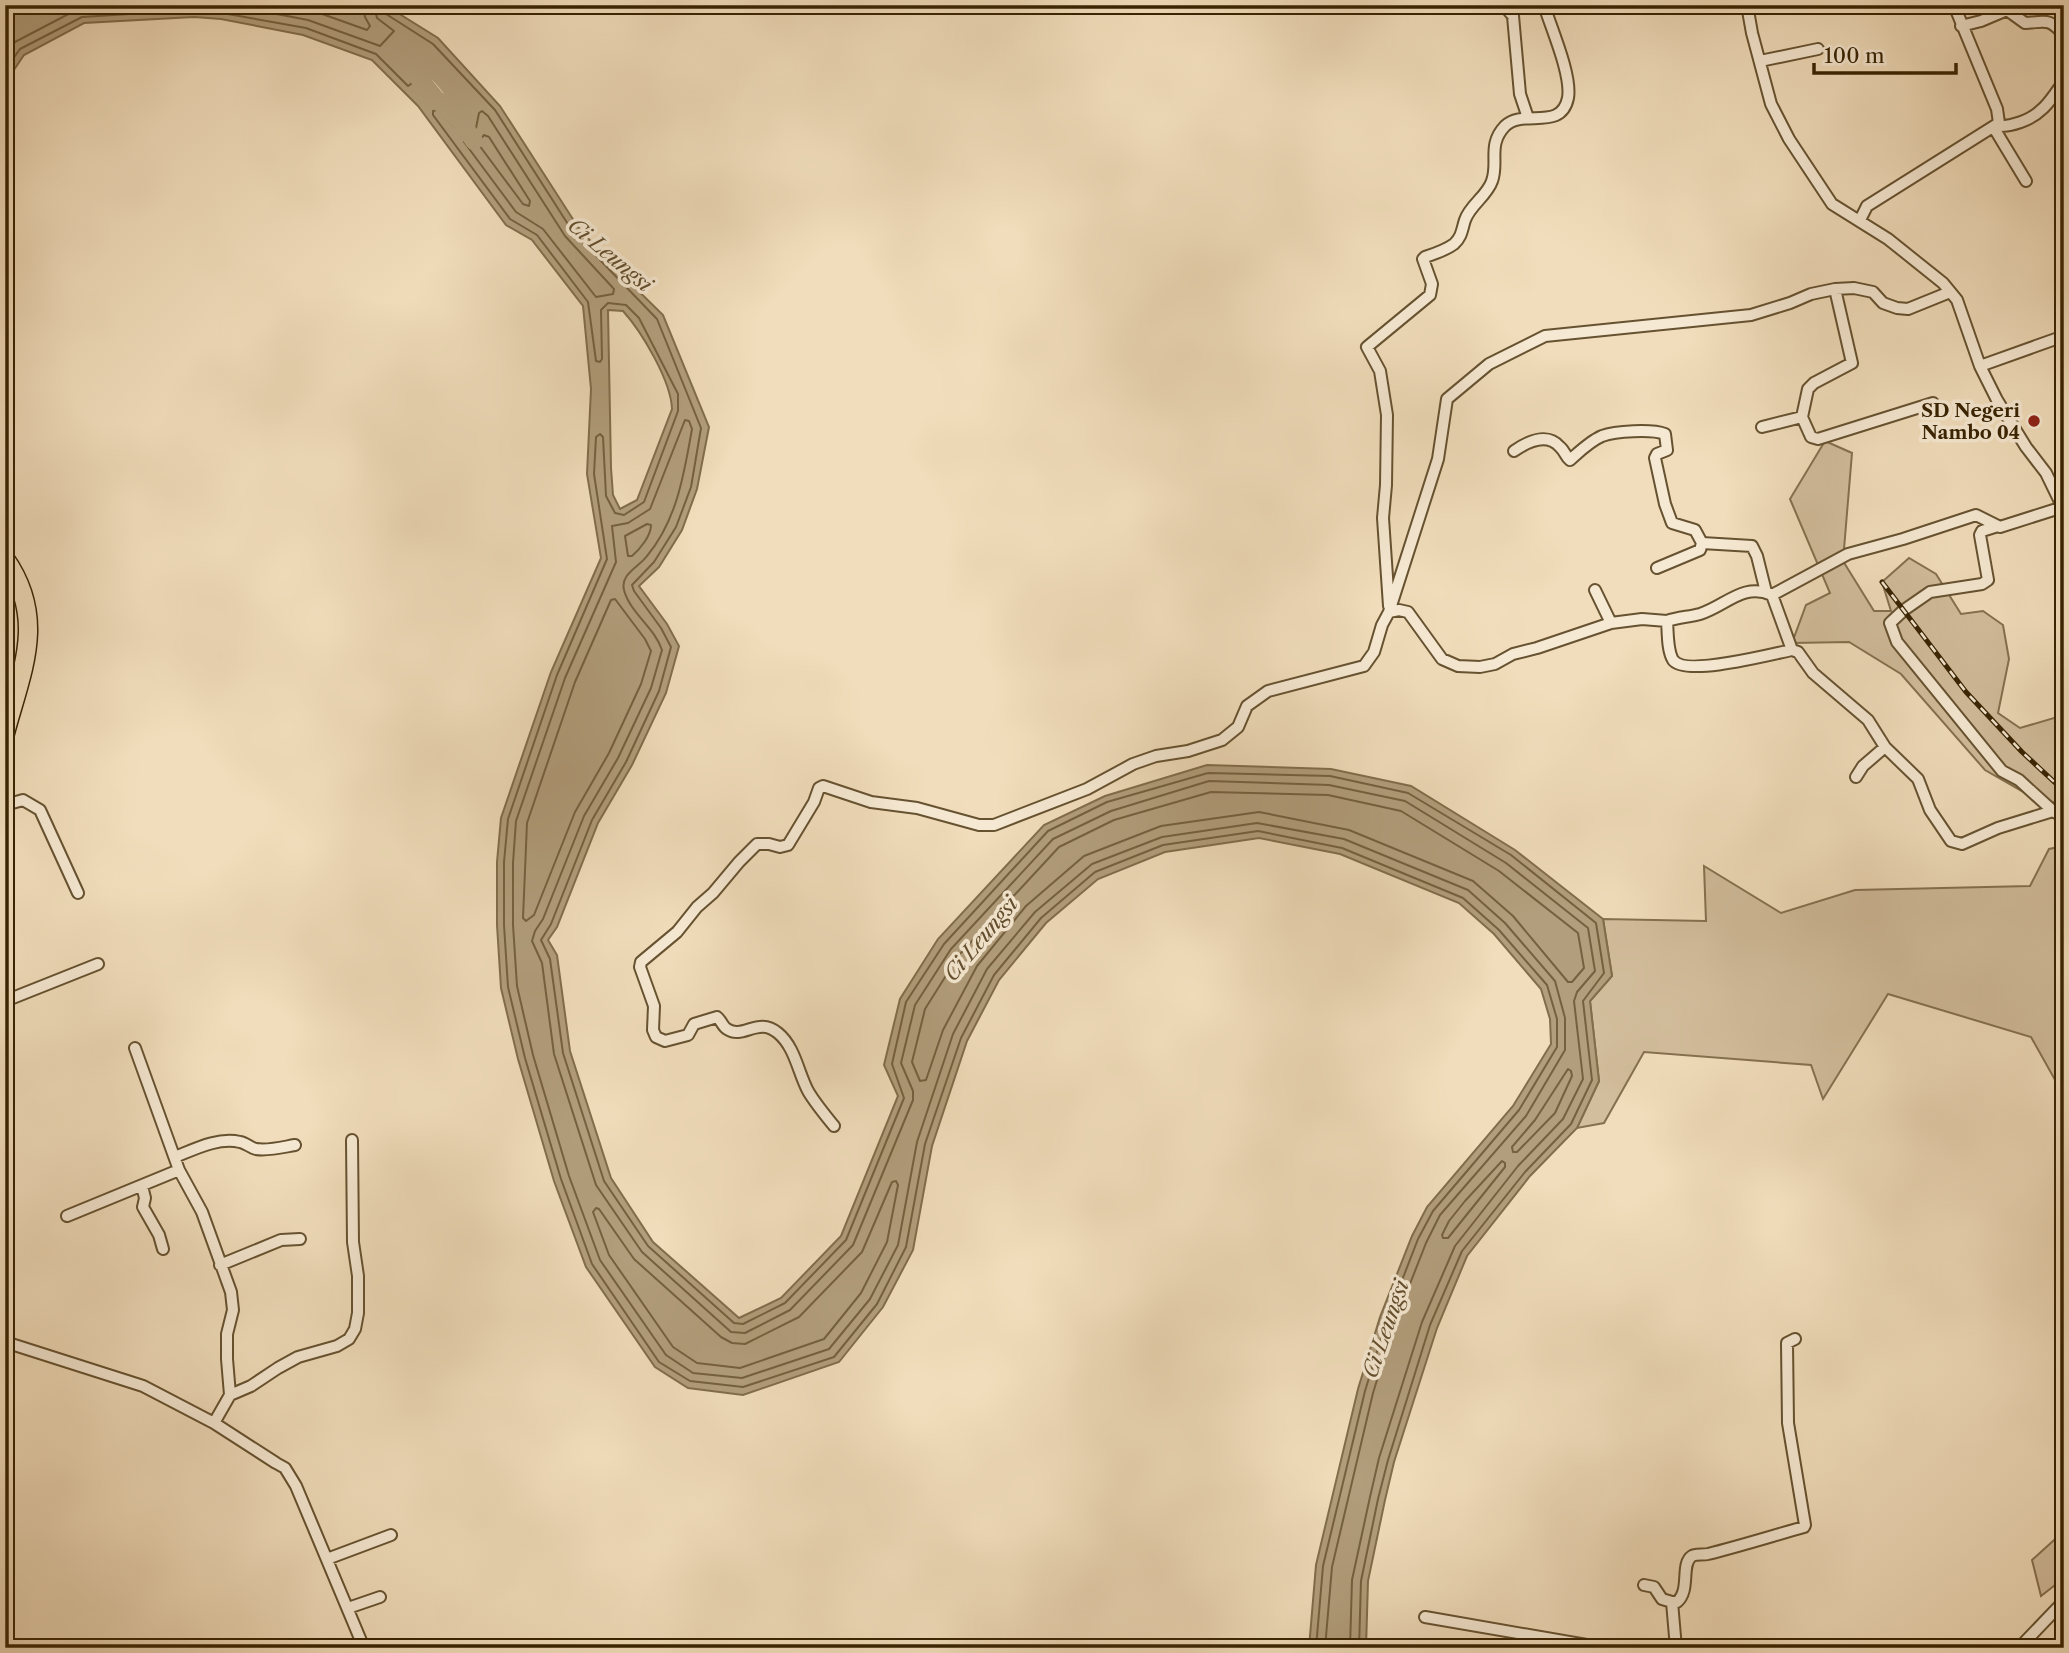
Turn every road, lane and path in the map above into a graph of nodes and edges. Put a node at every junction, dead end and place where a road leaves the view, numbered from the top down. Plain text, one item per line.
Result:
1 (1499, 5) edge
2 (1544, 5) edge
3 (1748, 5) edge
4 (1954, 5) edge
5 (1961, 26) junction
6 (2064, 35) edge
7 (1818, 49) dead end
8 (1760, 61) junction
9 (2064, 82) edge
10 (1528, 118) junction
11 (1996, 127) junction
12 (2026, 181) dead end
13 (1860, 220) junction
14 (1835, 289) junction
15 (1950, 292) junction
16 (2064, 336) edge
17 (1980, 366) junction
18 (1933, 403) dead end
19 (1802, 417) junction
20 (1762, 427) dead end
21 (1514, 451) dead end
22 (2063, 508) edge
23 (1998, 526) junction
24 (1702, 543) junction
25 (5, 559) edge
26 (1657, 568) dead end
27 (1595, 590) dead end
28 (1769, 594) junction
29 (1390, 612) junction
30 (1667, 621) junction
31 (1611, 623) junction
32 (1792, 650) junction
33 (5, 733) edge
34 (1885, 747) junction
35 (1856, 777) dead end
36 (5, 805) edge
37 (2058, 814) edge
38 (78, 893) dead end
39 (99, 964) dead end
40 (5, 1001) edge
41 (135, 1048) dead end
42 (834, 1126) dead end
43 (352, 1140) dead end
44 (295, 1145) dead end
45 (175, 1157) junction
46 (180, 1170) junction
47 (142, 1186) junction
48 (67, 1216) dead end
49 (300, 1239) dead end
50 (163, 1249) dead end
51 (220, 1265) junction
52 (1795, 1339) dead end
53 (5, 1342) edge
54 (230, 1395) junction
55 (214, 1423) junction
56 (391, 1535) dead end
57 (327, 1559) junction
58 (1644, 1585) dead end
59 (380, 1597) dead end
60 (2064, 1601) edge
61 (1672, 1602) junction
62 (348, 1608) junction
63 (1425, 1617) dead end
64 (364, 1648) edge
65 (1604, 1648) edge
66 (1676, 1648) edge
67 (2019, 1648) edge

1 - 10 street
2 - 10 street
3 - 8 street
4 - 5 street
5 - 6 street
5 - 11 street
7 - 8 street
8 - 13 street
9 - 11 street
10 - 29 street
11 - 12 street
11 - 13 street
13 - 15 street
14 - 15 street
14 - 19 street
14 - 29 street
15 - 17 street
16 - 17 street
17 - 22 street
18 - 19 street
19 - 20 street
21 - 24 street
22 - 23 street
23 - 28 street
23 - 37 street
24 - 26 street
24 - 28 street
25 - 33 main road
27 - 31 street
28 - 30 street
28 - 32 street
29 - 31 street
29 - 42 street
30 - 31 street
30 - 32 street
32 - 34 street
34 - 35 street
34 - 37 street
36 - 38 street
39 - 40 street
41 - 45 street
43 - 54 street
44 - 45 street
45 - 46 street
46 - 47 street
46 - 51 street
47 - 48 street
47 - 50 street
49 - 51 street
51 - 54 street
52 - 61 street
53 - 55 street
54 - 55 street
55 - 57 street
56 - 57 street
57 - 62 street
58 - 61 street
59 - 62 street
60 - 67 street
61 - 66 street
62 - 64 street
63 - 65 street

